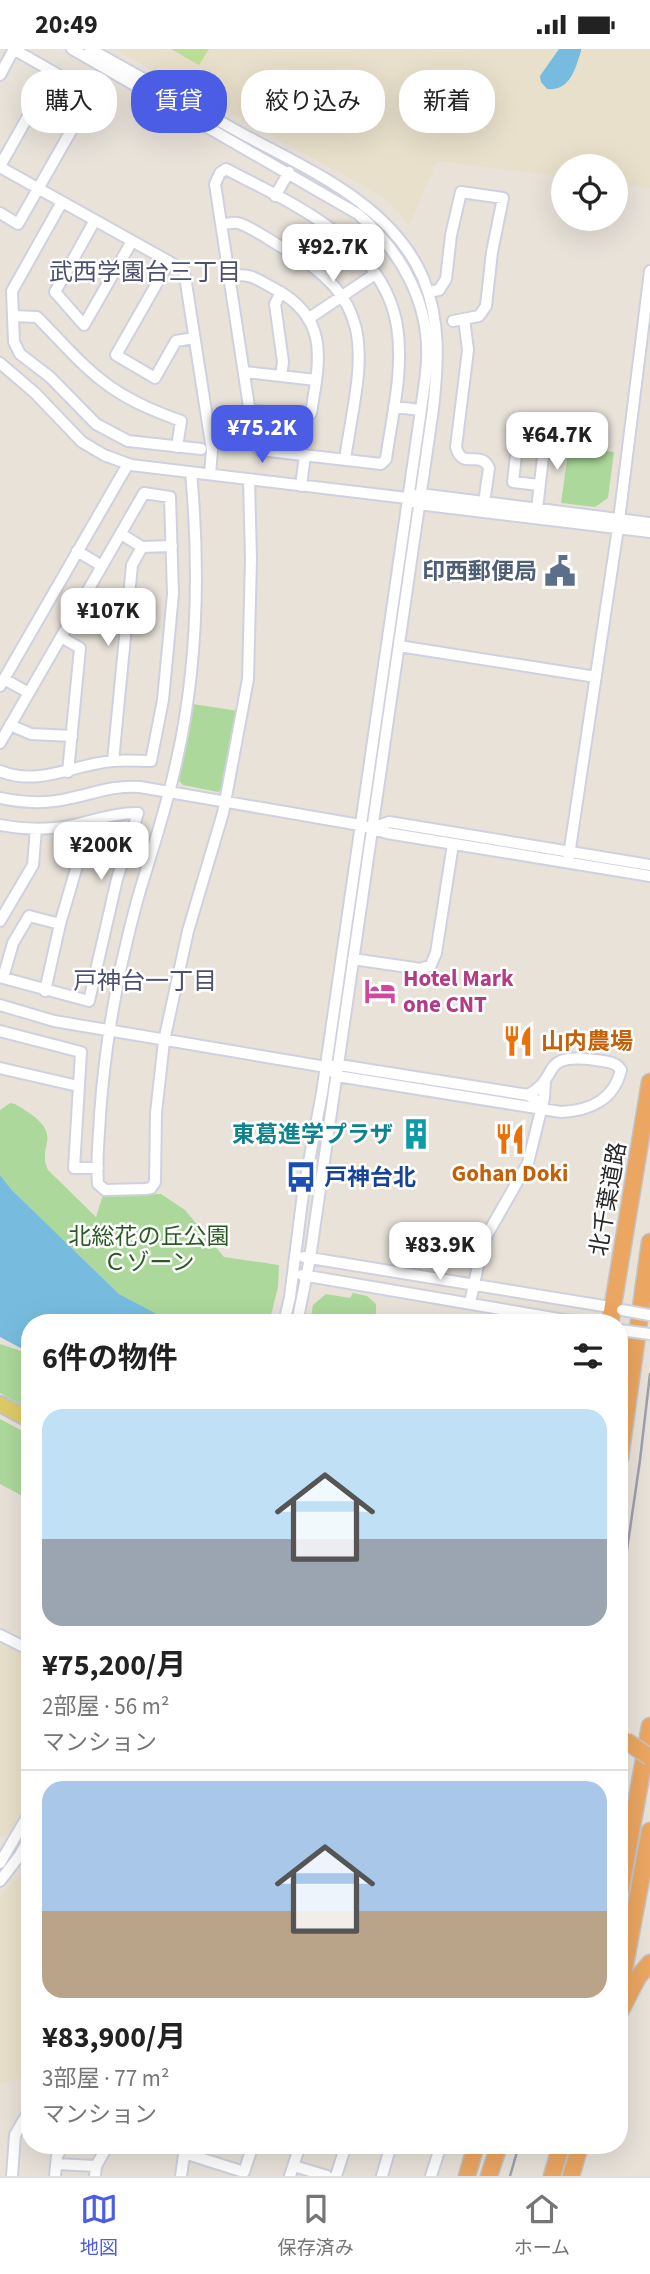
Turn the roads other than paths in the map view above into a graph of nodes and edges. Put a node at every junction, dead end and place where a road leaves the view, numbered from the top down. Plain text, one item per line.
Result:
1 (14, 49) edge
2 (72, 49) edge
3 (90, 49) edge
4 (50, 70) edge
5 (0, 75) edge
6 (21, 129) edge
7 (70, 133) edge
8 (0, 167) edge
9 (289, 172) junction
10 (38, 188) junction
11 (275, 196) junction
12 (62, 202) junction
13 (0, 213) edge
14 (95, 220) junction
15 (222, 225) junction
16 (132, 241) junction
17 (169, 262) junction
18 (650, 271) edge
19 (375, 274) junction
20 (230, 276) junction
21 (281, 292) junction
22 (428, 292) junction
23 (342, 296) junction
24 (13, 316) junction
25 (308, 319) junction
26 (194, 338) junction
27 (0, 363) edge
28 (244, 372) junction
29 (281, 376) junction
30 (316, 380) junction
31 (394, 407) junction
32 (421, 410) junction
33 (250, 411) junction
34 (177, 447) junction
35 (201, 449) dead end
36 (305, 455) junction
37 (345, 459) junction
38 (128, 464) junction
39 (191, 472) junction
40 (210, 474) junction
41 (248, 479) junction
42 (540, 485) junction
43 (301, 486) junction
44 (407, 498) junction
45 (419, 499) junction
46 (484, 503) junction
47 (537, 509) junction
48 (619, 523) junction
49 (650, 523) edge
50 (650, 532) edge
51 (121, 534) junction
52 (172, 546) junction
53 (142, 547) junction
54 (77, 551) junction
55 (102, 566) junction
56 (173, 594) junction
57 (197, 594) junction
58 (78, 608) junction
59 (127, 617) junction
60 (61, 637) junction
61 (399, 646) junction
62 (596, 677) junction
63 (2, 683) edge
64 (29, 693) junction
65 (163, 700) junction
66 (187, 704) junction
67 (10, 725) junction
68 (72, 736) junction
69 (0, 743) edge
70 (113, 761) junction
71 (0, 771) edge
72 (68, 772) junction
73 (170, 791) junction
74 (0, 797) edge
75 (225, 800) junction
76 (90, 821) junction
77 (360, 825) junction
78 (1, 828) edge
79 (373, 828) junction
80 (36, 829) junction
81 (453, 844) junction
82 (569, 857) junction
83 (650, 865) edge
84 (650, 876) edge
85 (0, 921) edge
86 (60, 924) junction
87 (104, 937) junction
88 (126, 942) junction
89 (353, 959) junction
90 (1, 978) edge
91 (46, 991) junction
92 (0, 1005) edge
93 (28, 1014) junction
94 (0, 1031) edge
95 (109, 1032) junction
96 (21, 1038) junction
97 (164, 1041) junction
98 (326, 1067) junction
99 (0, 1068) edge
100 (338, 1070) junction
101 (545, 1076) junction
102 (650, 1082) edge
103 (78, 1086) junction
104 (528, 1095) junction
105 (540, 1110) junction
106 (98, 1168) junction
107 (650, 1242) edge
108 (295, 1255) junction
109 (310, 1258) junction
110 (293, 1273) junction
111 (307, 1276) junction
112 (473, 1285) junction
113 (470, 1303) junction
114 (615, 1313) edge
115 (286, 1314) edge
116 (300, 1314) edge
117 (532, 1314) edge
118 (650, 1315) edge
119 (628, 1331) edge
120 (650, 1334) edge
121 (628, 1400) edge
122 (0, 1404) edge
123 (21, 1415) edge
124 (0, 1635) edge
125 (21, 1646) edge
126 (650, 1726) edge
127 (628, 1742) edge
128 (650, 1757) edge
129 (21, 1827) edge
130 (650, 1831) edge
131 (648, 1844) edge
132 (628, 1848) edge
133 (21, 1853) edge
134 (0, 1863) edge
135 (0, 1881) edge
136 (628, 1949) edge
137 (650, 1963) edge
138 (628, 1996) edge
139 (21, 2125) edge
140 (60, 2154) edge
141 (104, 2154) edge
142 (184, 2154) edge
143 (198, 2154) edge
144 (250, 2154) edge
145 (297, 2154) edge
146 (343, 2154) edge
147 (388, 2154) edge
148 (438, 2154) edge
149 (473, 2154) edge
150 (496, 2154) edge
151 (558, 2154) edge
152 (577, 2154) edge
153 (56, 2164) junction
154 (96, 2171) edge
155 (292, 2171) edge
156 (321, 2175) edge
157 (12, 2176) edge
158 (55, 2176) edge
159 (181, 2176) edge
160 (336, 2176) edge
161 (382, 2176) edge
162 (432, 2176) edge
163 (467, 2176) edge
164 (489, 2176) edge
165 (552, 2176) edge
166 (571, 2176) edge

1 - 4 street
1 - 5 street
2 - 9 street
3 - 22 street
6 - 8 street
7 - 10 street
8 - 10 street
9 - 11 street
9 - 32 street
10 - 12 street
10 - 13 street
11 - 15 street
11 - 19 street
12 - 14 street
12 - 24 street
14 - 16 street
14 - 16 street
15 - 20 street
15 - 23 street
16 - 17 street
17 - 26 street
17 - 26 street
18 - 48 street
19 - 23 street
19 - 31 street
20 - 21 street
20 - 28 street
21 - 25 street
21 - 29 street
22 - 45 street
22 - 46 street
23 - 25 street
23 - 37 street
24 - 34 street
24 - 34 street
25 - 30 street
26 - 40 street
27 - 38 street
28 - 29 street
28 - 33 street
29 - 30 street
30 - 33 street
31 - 32 street
31 - 37 street
32 - 44 street
33 - 36 street
34 - 35 street
36 - 37 street
36 - 43 street
38 - 39 street
38 - 54 street
39 - 40 street
39 - 57 street
40 - 41 street
41 - 43 street
41 - 75 street
42 - 42 street
42 - 47 street
43 - 44 street
44 - 45 street
44 - 77 street
45 - 46 street
45 - 48 street
45 - 61 street
46 - 47 street
47 - 48 street
48 - 49 street
48 - 50 street
48 - 62 street
51 - 52 street
51 - 53 street
51 - 55 street
52 - 53 street
52 - 56 street
53 - 59 street
54 - 55 street
54 - 63 street
55 - 58 street
56 - 57 street
56 - 65 street
57 - 66 street
58 - 59 street
58 - 60 street
59 - 70 street
60 - 64 street
60 - 68 street
61 - 62 street
61 - 79 street
62 - 82 street
63 - 64 street
64 - 67 street
65 - 66 street
65 - 70 street
66 - 73 street
67 - 68 street
67 - 69 street
68 - 72 street
70 - 72 street
71 - 72 street
73 - 74 street
73 - 75 street
73 - 88 street
75 - 77 street
75 - 97 street
76 - 80 street
76 - 86 street
76 - 87 street
77 - 79 street
77 - 98 street
78 - 80 street
79 - 81 street
79 - 82 street
79 - 89 street
80 - 85 street
81 - 82 street
81 - 89 street
82 - 83 street
82 - 84 street
86 - 90 street
86 - 91 street
87 - 88 street
87 - 91 street
88 - 95 street
89 - 100 street
90 - 91 street
92 - 93 street
93 - 95 street
93 - 96 street
94 - 96 street
95 - 97 street
95 - 106 street
96 - 103 street
97 - 98 street
97 - 106 street
98 - 100 street
98 - 108 street
99 - 103 street
100 - 104 street
100 - 105 street
100 - 109 street
101 - 104 street
101 - 105 street
101 - 105 street
102 - 114 highway, 北千葉道路
103 - 106 street
104 - 105 street
105 - 112 street
107 - 121 highway
108 - 109 street
108 - 110 street
109 - 111 street
109 - 112 street
110 - 111 street
110 - 115 street
111 - 113 street
111 - 116 street
112 - 113 street
112 - 114 street
113 - 117 street
114 - 118 street, bridge
119 - 120 street, bridge
122 - 123 main road
124 - 125 street
126 - 132 highway
127 - 128 highway, bridge
129 - 134 street
130 - 131 highway
131 - 136 highway
133 - 135 street
137 - 138 highway
139 - 157 street
140 - 153 street
141 - 154 street
142 - 159 street
143 - 144 street
145 - 155 street
146 - 160 street
147 - 161 street
148 - 162 street
149 - 163 highway
150 - 164 highway
151 - 165 highway
152 - 166 highway
153 - 154 street
153 - 158 street
155 - 156 street

